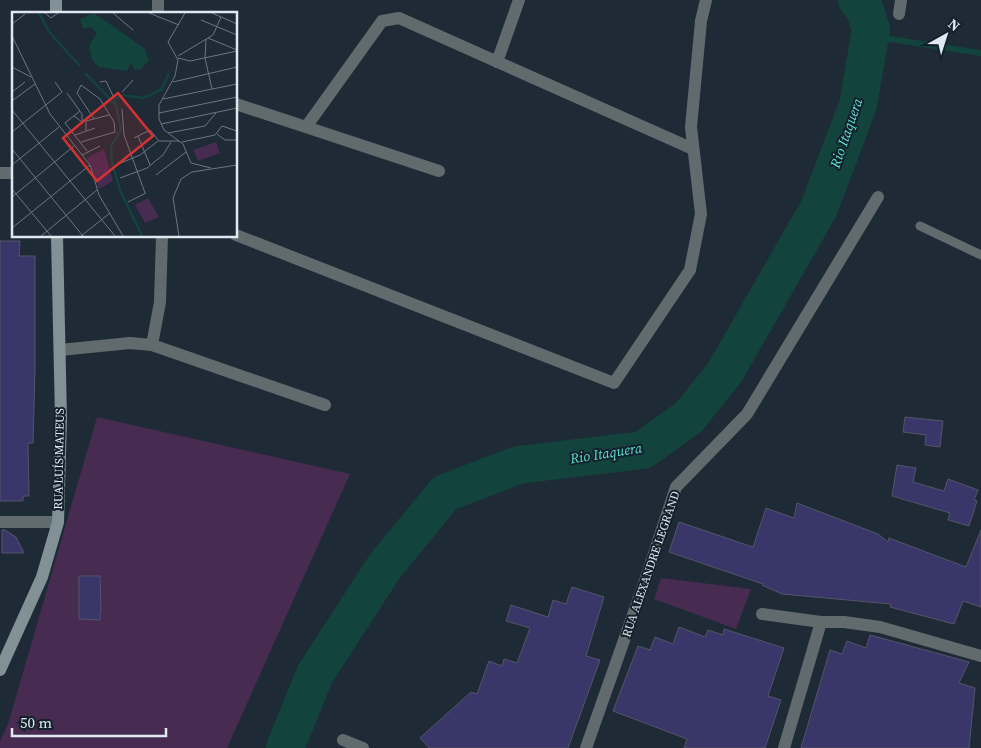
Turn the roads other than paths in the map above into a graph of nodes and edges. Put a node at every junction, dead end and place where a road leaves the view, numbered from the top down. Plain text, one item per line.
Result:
1 (519, 0) edge
2 (706, 0) edge
3 (901, 0) edge
4 (899, 14) dead end
5 (497, 62) junction
6 (238, 105) edge
7 (306, 127) junction
8 (693, 149) junction
9 (439, 171) dead end
10 (878, 197) dead end
11 (920, 226) dead end
12 (238, 236) edge
13 (57, 238) edge
14 (162, 238) edge
15 (981, 256) edge
16 (152, 345) junction
17 (60, 350) junction
18 (325, 405) dead end
19 (0, 522) edge
20 (58, 522) junction
21 (762, 614) dead end
22 (821, 622) junction
23 (981, 656) edge
24 (0, 670) edge
25 (343, 740) dead end
26 (362, 748) edge
27 (586, 748) edge
28 (784, 748) edge

1 - 5 street
2 - 8 street
3 - 4 street
5 - 7 street
5 - 8 street
6 - 7 street
7 - 9 street
8 - 12 street
10 - 27 street, RUA ALEXANDRE LEGRAND
11 - 15 lane
13 - 17 main road, RUA LUÍS MATEUS
14 - 16 street
16 - 17 street
16 - 18 street
17 - 20 main road, RUA LUÍS MATEUS
19 - 20 street
20 - 24 main road, RUA LUÍS MATEUS
21 - 22 street
22 - 23 street
22 - 28 street
25 - 26 street

